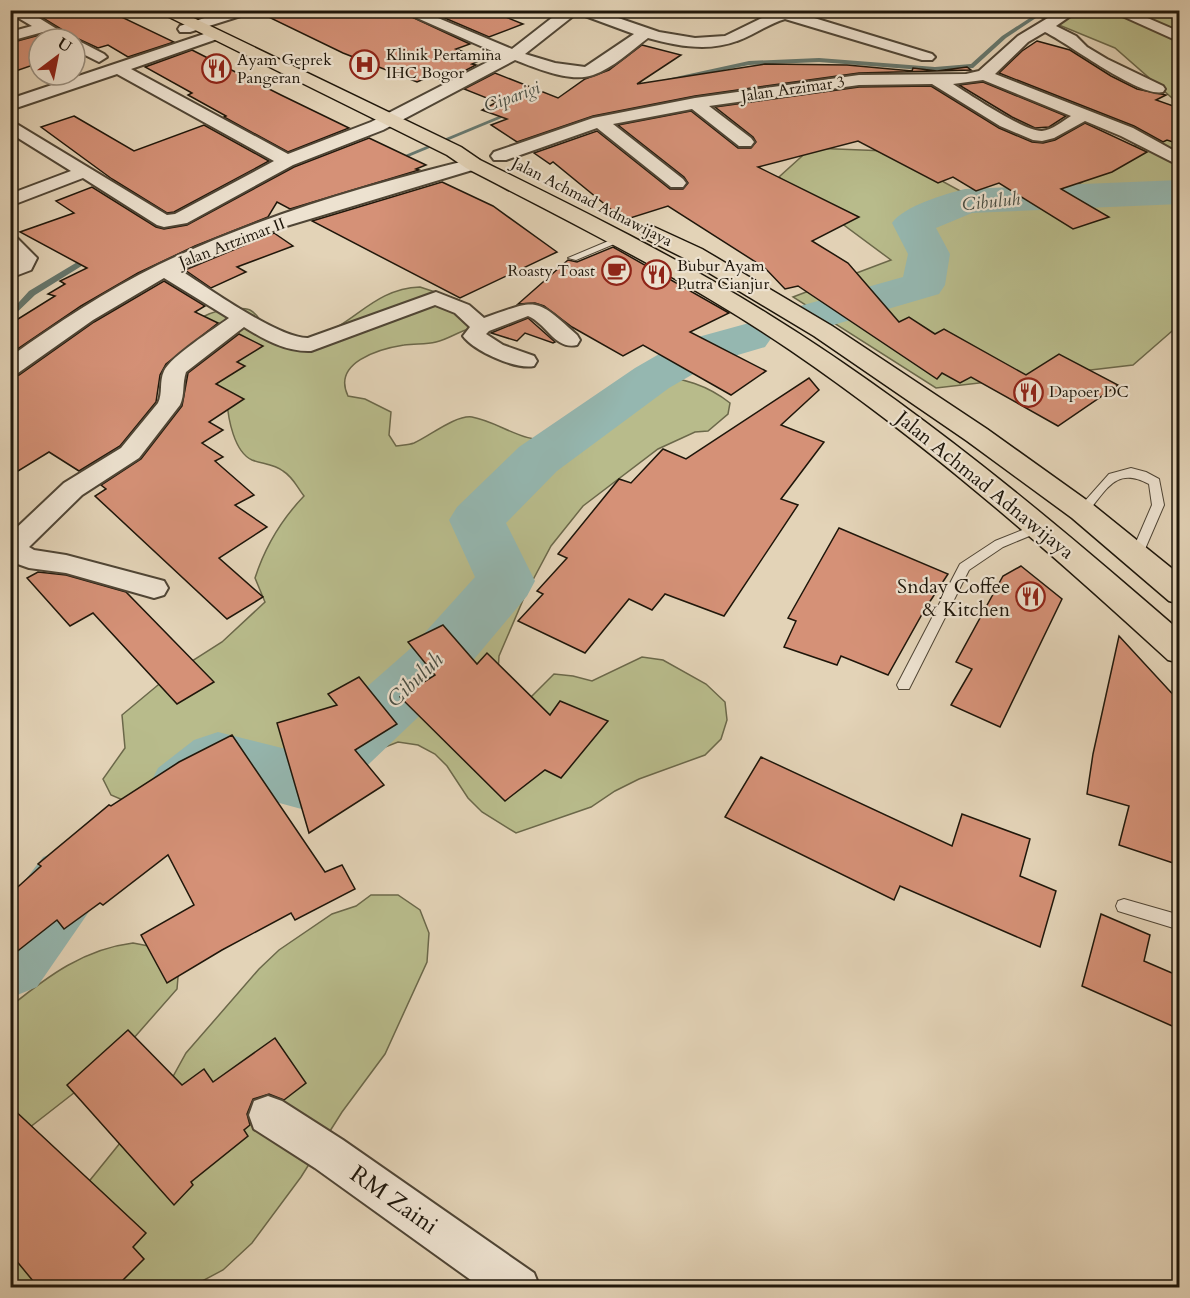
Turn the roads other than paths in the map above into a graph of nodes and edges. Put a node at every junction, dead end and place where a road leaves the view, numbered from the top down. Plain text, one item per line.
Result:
1 (15, 10) edge
2 (163, 10) edge
3 (245, 10) edge
4 (406, 10) edge
5 (573, 10) edge
6 (581, 10) edge
7 (751, 10) edge
8 (1071, 10) edge
9 (1116, 10) edge
10 (198, 18) edge
11 (774, 18) junction
12 (1045, 26) junction
13 (43, 27) edge
14 (217, 27) junction
15 (27, 32) edge
16 (644, 34) junction
17 (10, 37) edge
18 (1179, 38) edge
19 (133, 47) dead end
20 (87, 49) edge
21 (515, 54) junction
22 (927, 57) dead end
23 (87, 62) edge
24 (120, 69) junction
25 (984, 75) junction
26 (936, 80) junction
27 (1157, 89) dead end
28 (695, 103) junction
29 (10, 105) edge
30 (406, 110) junction
31 (1084, 115) junction
32 (390, 120) junction
33 (599, 122) junction
34 (10, 125) edge
35 (29, 136) junction
36 (746, 142) dead end
37 (10, 143) edge
38 (475, 154) junction
39 (1179, 160) edge
40 (287, 161) junction
41 (83, 172) junction
42 (677, 183) dead end
43 (10, 201) edge
44 (621, 239) junction
45 (10, 242) edge
46 (573, 258) dead end
47 (17, 269) edge
48 (165, 270) junction
49 (243, 318) junction
50 (481, 326) junction
51 (569, 340) dead end
52 (841, 359) junction
53 (526, 361) dead end
54 (10, 368) edge
55 (1082, 511) junction
56 (1040, 527) junction
57 (1136, 556) junction
58 (154, 588) dead end
59 (1179, 593) edge
60 (1179, 651) edge
61 (904, 685) dead end
62 (1124, 906) dead end
63 (1179, 922) edge
64 (268, 1115) dead end
65 (519, 1287) edge

1 - 13 street
2 - 10 main road, Jalan Achmad Adnawijaya
3 - 14 street
4 - 21 street
5 - 21 street
6 - 16 street
7 - 11 street
8 - 12 street
9 - 18 street
10 - 14 main road, Jalan Achmad Adnawijaya
10 - 19 street
11 - 16 street
11 - 22 street
12 - 25 street
12 - 27 street
14 - 24 street
14 - 30 main road, Jalan Achmad Adnawijaya
14 - 32 main road, Jalan Achmad Adnawijaya
15 - 17 street
16 - 21 street
20 - 23 street
21 - 30 street
24 - 29 street
24 - 40 street
25 - 26 street, Jalan Arzimar 3
25 - 31 street
26 - 28 street, Jalan Arzimar 3
26 - 31 street
28 - 33 street, Jalan Arzimar 3
28 - 36 street
30 - 32 street
30 - 38 main road, Jalan Achmad Adnawijaya
31 - 39 street
32 - 38 main road, Jalan Achmad Adnawijaya
32 - 40 street
33 - 38 street, Jalan Arzimar 3
33 - 42 street
34 - 35 street
35 - 37 street
35 - 41 street
38 - 44 main road, Jalan Achmad Adnawijaya
38 - 48 street, Jalan Artzimar II
38 - 52 main road, Jalan Achmad Adnawijaya
40 - 41 street
41 - 43 street
44 - 46 lane
44 - 52 main road, Jalan Achmad Adnawijaya
45 - 47 street
48 - 49 street
48 - 54 street, Jalan Artzimar II
49 - 50 street
49 - 58 street
50 - 51 street
50 - 53 street
52 - 55 main road, Jalan Achmad Adnawijaya
52 - 56 main road, Jalan Achmad Adnawijaya
55 - 57 main road, Jalan Achmad Adnawijaya
55 - 57 lane
56 - 60 main road, Jalan Achmad Adnawijaya
56 - 61 lane
57 - 59 main road, Jalan Achmad Adnawijaya
62 - 63 lane
64 - 65 street, RM Zaini

